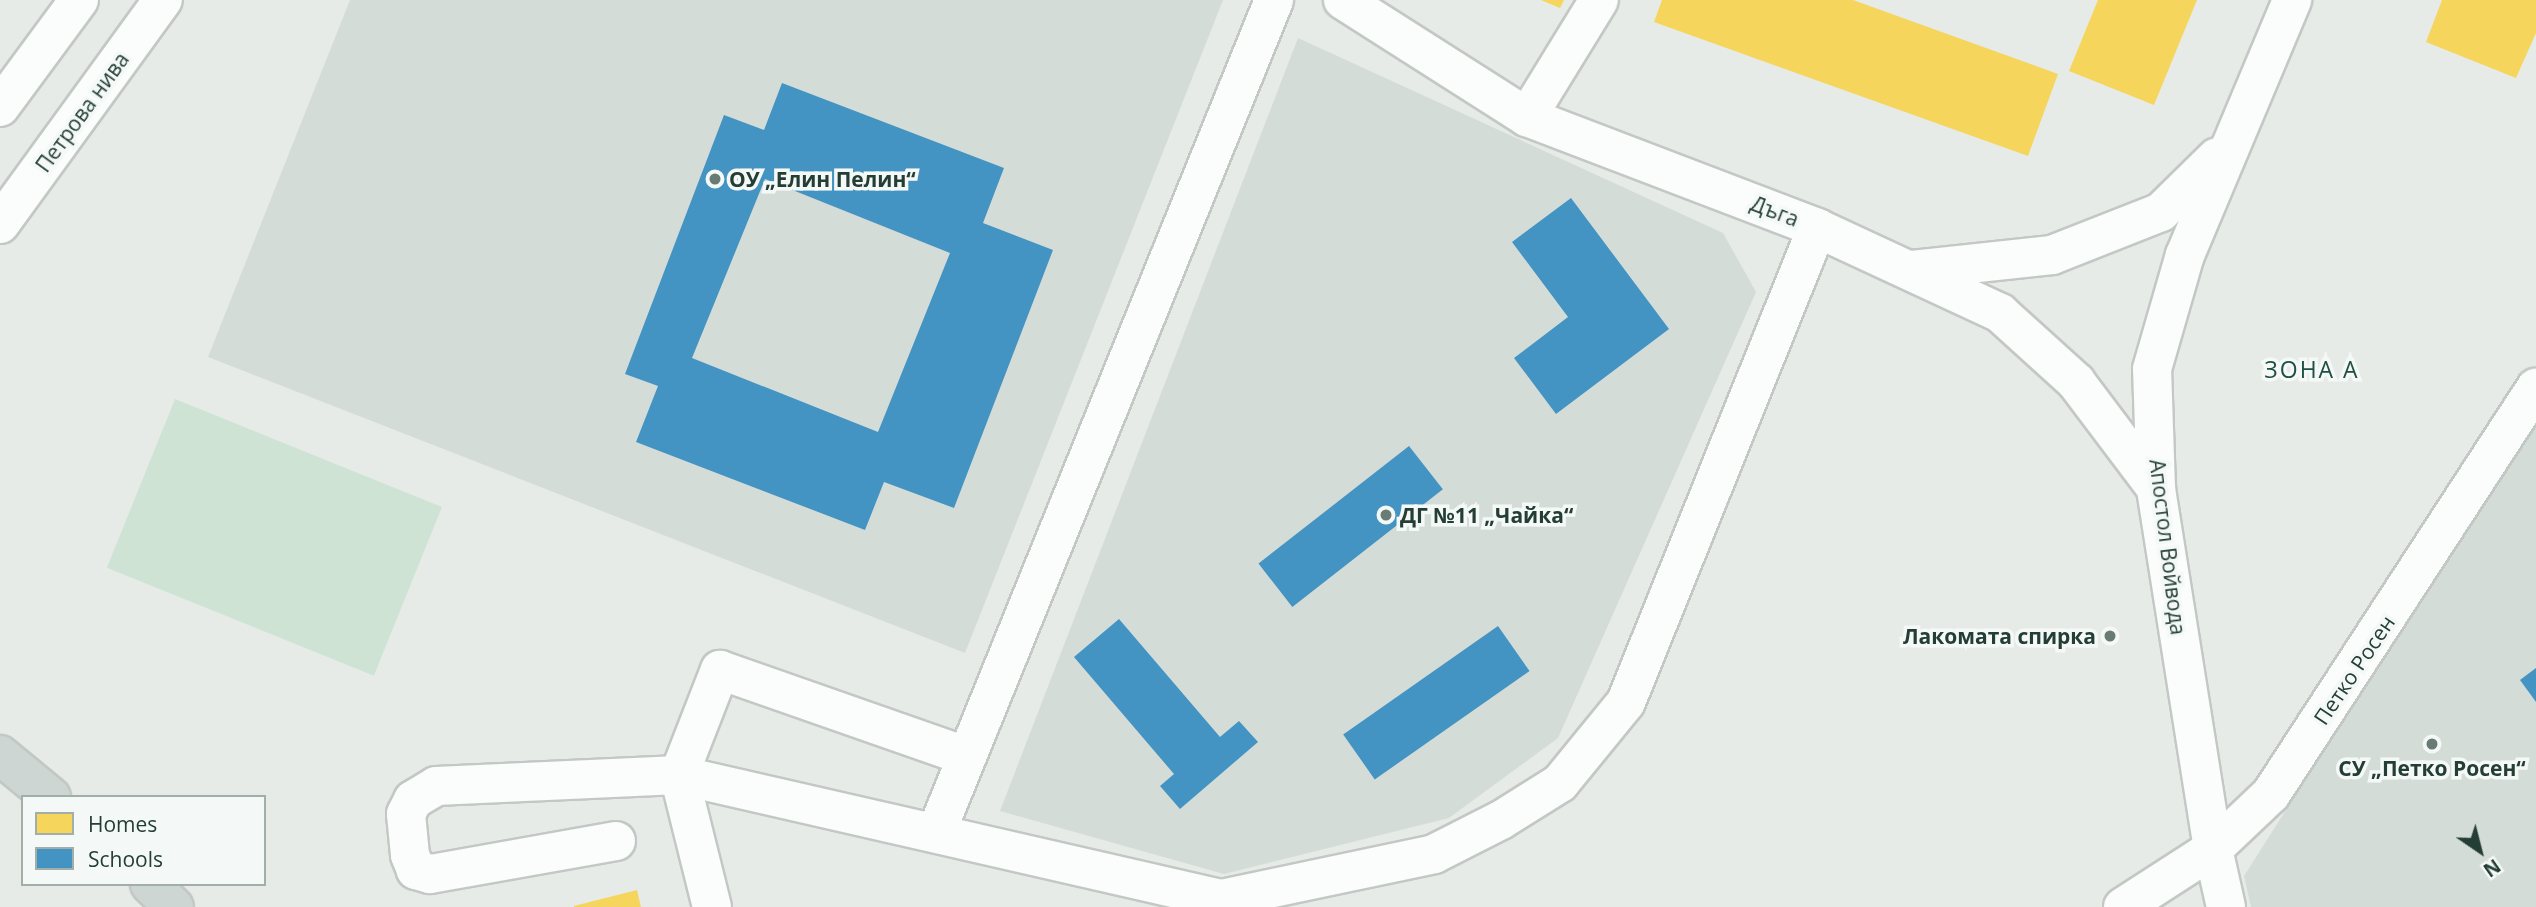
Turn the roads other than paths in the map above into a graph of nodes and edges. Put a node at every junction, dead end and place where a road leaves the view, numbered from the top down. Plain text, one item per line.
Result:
1 (79, 0) edge
2 (163, 0) edge
3 (1275, 0) edge
4 (1343, 0) edge
5 (1599, 0) edge
6 (2292, 0) edge
7 (0, 107) edge
8 (1527, 117) junction
9 (2228, 145) junction
10 (0, 224) edge
11 (1818, 228) junction
12 (1912, 270) junction
13 (2536, 388) edge
14 (2156, 488) junction
15 (0, 755) edge
16 (965, 756) junction
17 (679, 775) junction
18 (49, 795) edge
19 (936, 833) junction
20 (616, 841) dead end
21 (2213, 849) junction
22 (152, 886) edge
23 (174, 907) edge
24 (712, 907) edge
25 (2123, 907) edge
26 (2226, 907) edge

1 - 7 street
2 - 10 street, Петрова нива
3 - 16 street
4 - 8 street, Дъга
5 - 8 street
6 - 9 street, Апостол Войвода
8 - 11 street, Дъга
9 - 12 street
9 - 14 street, Апостол Войвода
11 - 12 street, Дъга
11 - 19 street
12 - 14 street, Дъга
13 - 21 street, Петко Росен
14 - 21 street, Апостол Войвода
15 - 18 main road
16 - 17 street
16 - 19 street
17 - 19 street
17 - 20 street
17 - 24 street
21 - 25 street, Петко Росен
21 - 26 street, Апостол Войвода
22 - 23 main road

